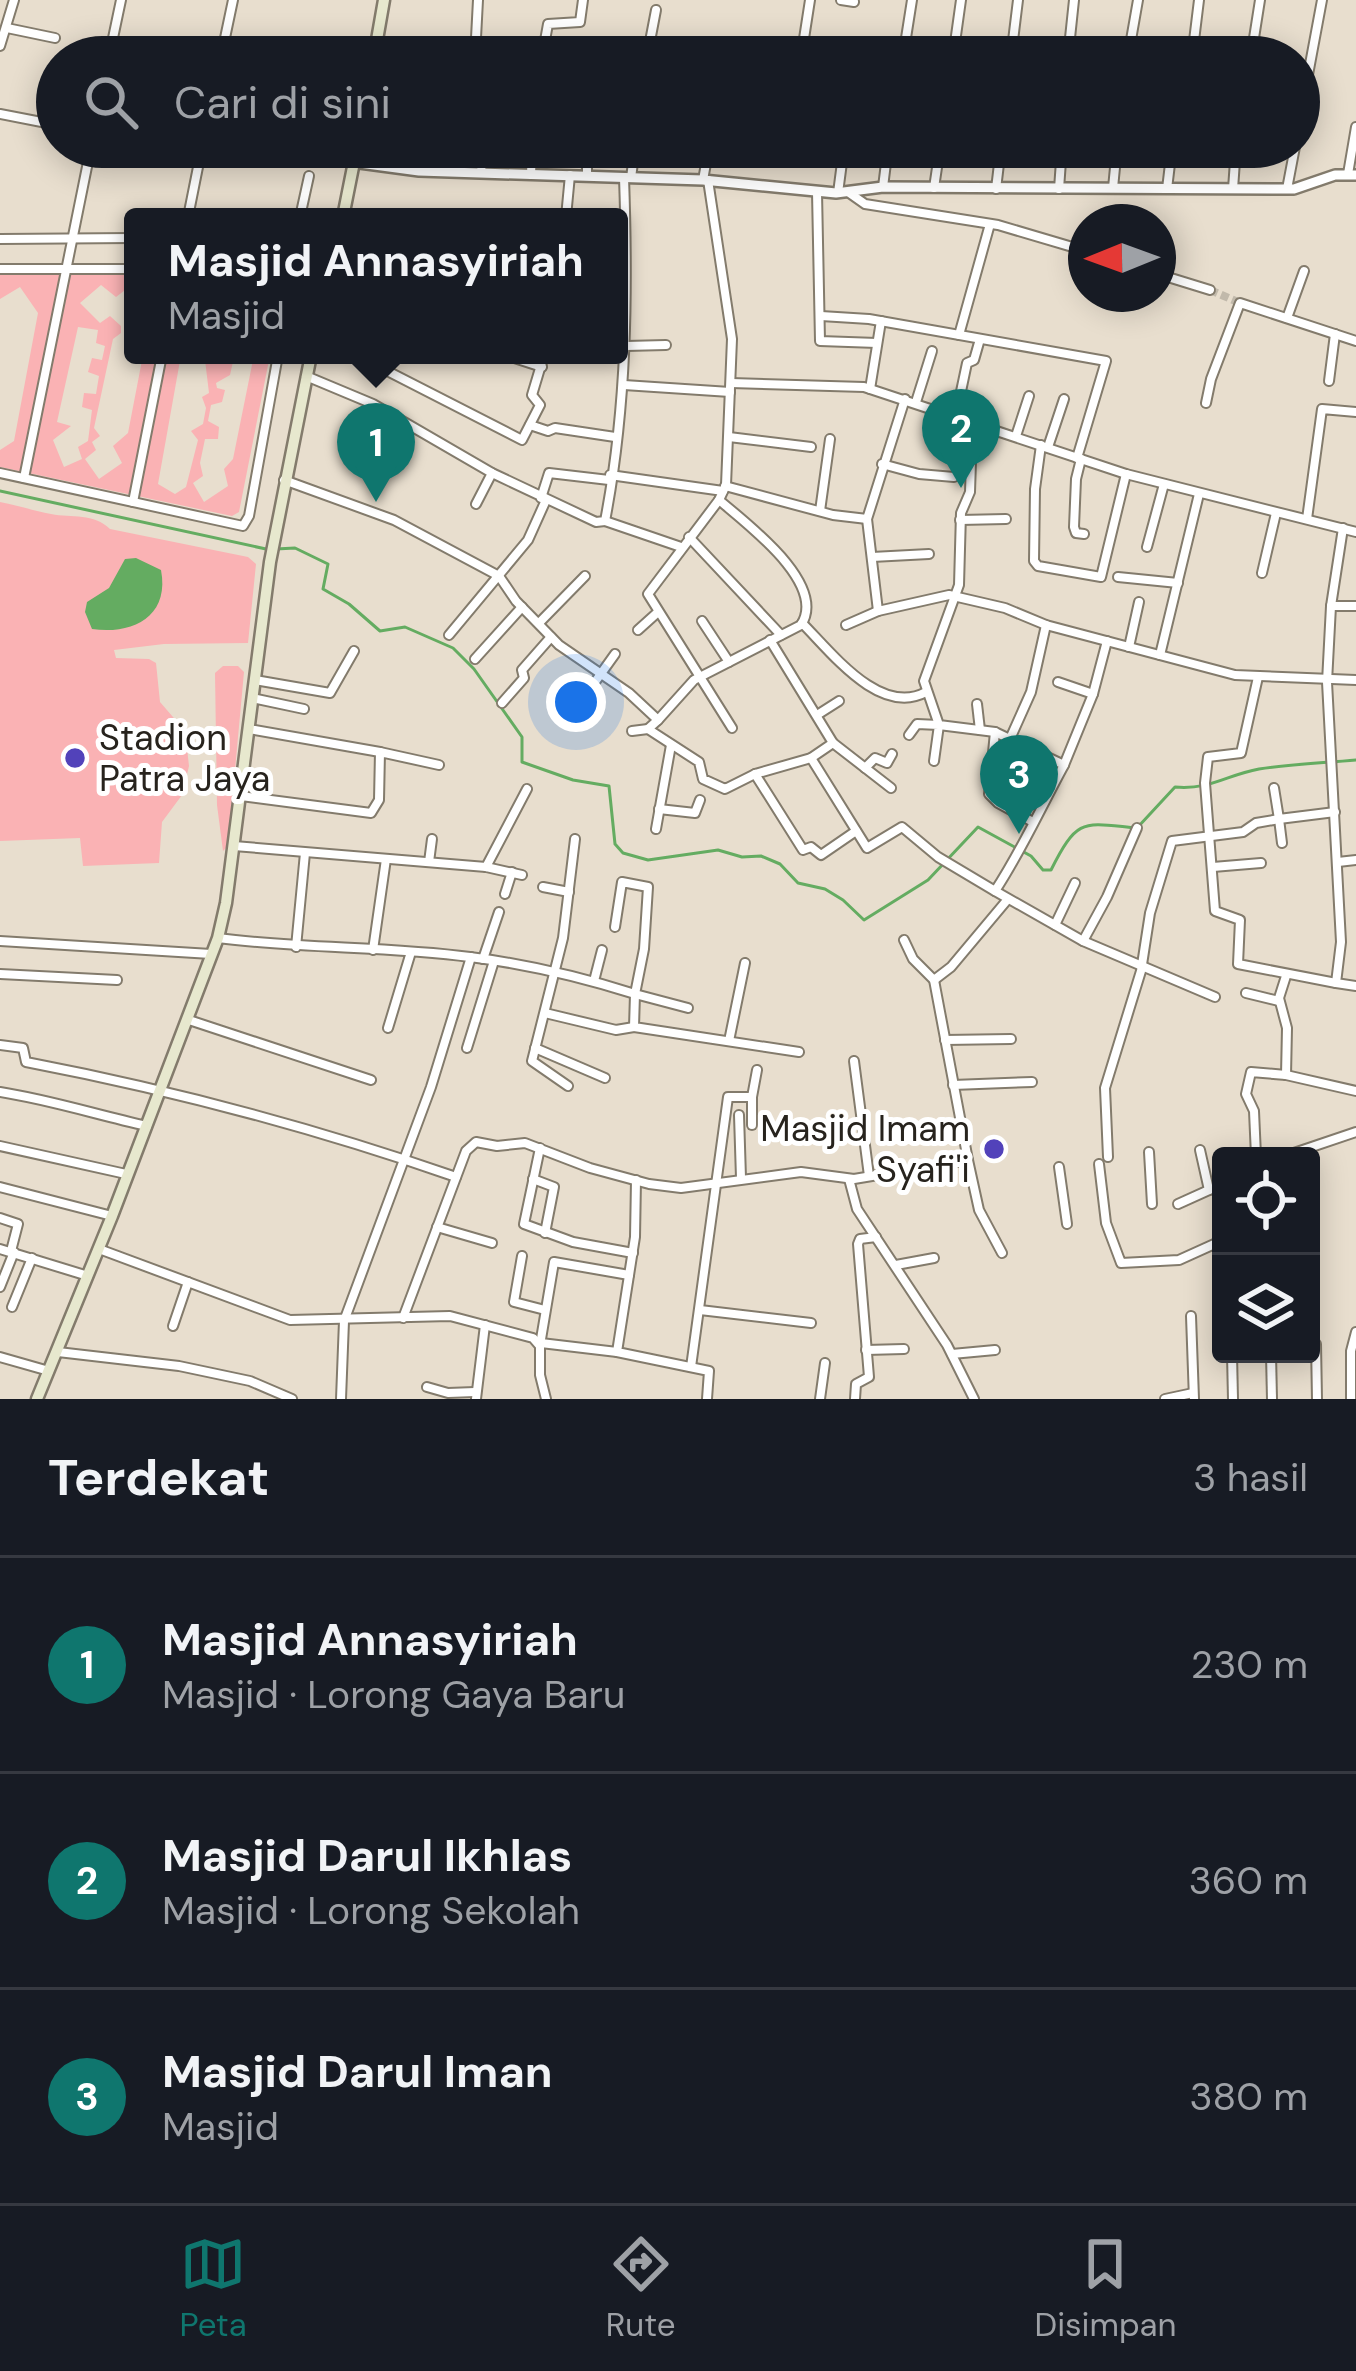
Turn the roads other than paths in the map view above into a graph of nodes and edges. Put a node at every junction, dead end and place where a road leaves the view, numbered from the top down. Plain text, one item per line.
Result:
1 (14, 0) edge
2 (121, 0) edge
3 (232, 0) edge
4 (384, 0) edge
5 (478, 0) edge
6 (583, 0) edge
7 (810, 0) edge
8 (841, 0) edge
9 (912, 0) edge
10 (961, 0) edge
11 (1018, 0) edge
12 (1074, 0) edge
13 (1138, 0) edge
14 (1199, 0) edge
15 (1260, 0) edge
16 (1322, 0) edge
17 (854, 2) edge
18 (656, 10) dead end
19 (7, 28) junction
20 (46, 36) edge
21 (113, 36) edge
22 (225, 36) edge
23 (378, 36) edge
24 (476, 36) edge
25 (546, 36) edge
26 (651, 36) edge
27 (804, 36) edge
28 (906, 36) edge
29 (956, 36) edge
30 (1014, 36) edge
31 (1070, 36) edge
32 (1131, 36) edge
33 (1195, 36) edge
34 (1254, 36) edge
35 (1315, 36) edge
36 (0, 46) edge
37 (0, 114) edge
38 (36, 121) edge
39 (1356, 127) edge
40 (87, 168) edge
41 (198, 168) edge
42 (351, 168) edge
43 (397, 168) edge
44 (481, 168) edge
45 (531, 168) edge
46 (587, 168) edge
47 (629, 168) edge
48 (706, 168) edge
49 (843, 168) edge
50 (886, 168) edge
51 (937, 168) edge
52 (999, 168) edge
53 (1061, 168) edge
54 (1116, 168) edge
55 (1170, 168) edge
56 (1234, 168) edge
57 (1290, 168) edge
58 (481, 172) junction
59 (570, 173) junction
60 (1352, 174) edge
61 (531, 175) junction
62 (587, 175) junction
63 (309, 176) dead end
64 (627, 177) junction
65 (705, 180) junction
66 (884, 187) junction
67 (934, 188) junction
68 (1168, 189) junction
69 (1233, 189) junction
70 (1287, 189) junction
71 (996, 190) junction
72 (1059, 190) junction
73 (1113, 190) junction
74 (818, 192) junction
75 (841, 193) junction
76 (190, 208) edge
77 (302, 208) edge
78 (344, 208) edge
79 (567, 208) edge
80 (627, 208) edge
81 (990, 224) junction
82 (124, 238) edge
83 (0, 239) edge
84 (74, 239) junction
85 (1068, 246) edge
86 (0, 269) edge
87 (124, 269) edge
88 (68, 270) junction
89 (1304, 272) dead end
90 (1176, 280) edge
91 (1210, 290) tunnel mouth
92 (820, 316) junction
93 (1287, 319) junction
94 (881, 321) junction
95 (1335, 334) junction
96 (959, 335) junction
97 (980, 338) junction
98 (1356, 341) edge
99 (877, 343) junction
100 (666, 345) dead end
101 (628, 346) edge
102 (932, 351) dead end
103 (160, 364) edge
104 (276, 364) edge
105 (308, 364) edge
106 (373, 364) edge
107 (531, 364) edge
108 (543, 364) edge
109 (625, 364) edge
110 (542, 368) junction
111 (305, 375) junction
112 (1329, 381) dead end
113 (623, 385) junction
114 (730, 387) junction
115 (870, 389) junction
116 (1029, 396) dead end
117 (905, 399) junction
118 (1064, 399) dead end
119 (916, 402) junction
120 (1206, 403) dead end
121 (1356, 412) edge
122 (956, 415) junction
123 (979, 423) junction
124 (530, 425) junction
125 (616, 436) junction
126 (729, 436) junction
127 (1016, 436) junction
128 (830, 440) dead end
129 (1044, 446) junction
130 (812, 447) dead end
131 (1079, 459) junction
132 (883, 464) junction
133 (0, 473) edge
134 (491, 473) junction
135 (1126, 474) junction
136 (954, 477) dead end
137 (24, 478) junction
138 (610, 478) junction
139 (284, 480) junction
140 (1164, 484) junction
141 (722, 492) junction
142 (1199, 494) junction
143 (543, 499) junction
144 (133, 502) junction
145 (476, 504) dead end
146 (820, 511) junction
147 (1274, 513) junction
148 (867, 519) junction
149 (1006, 519) dead end
150 (1307, 519) junction
151 (960, 520) junction
152 (605, 521) junction
153 (1343, 528) junction
154 (1356, 532) edge
155 (1084, 534) dead end
156 (689, 537) junction
157 (681, 548) junction
158 (1147, 548) dead end
159 (929, 554) dead end
160 (872, 556) junction
161 (1262, 573) dead end
162 (585, 575) dead end
163 (500, 576) junction
164 (1118, 577) dead end
165 (1178, 583) junction
166 (956, 596) junction
167 (1139, 602) dead end
168 (1331, 606) junction
169 (1356, 606) edge
170 (522, 607) junction
171 (658, 611) junction
172 (878, 611) junction
173 (702, 621) dead end
174 (802, 622) junction
175 (539, 623) junction
176 (846, 626) dead end
177 (1046, 626) junction
178 (638, 630) dead end
179 (781, 634) junction
180 (449, 635) dead end
181 (551, 637) junction
182 (770, 640) junction
183 (1107, 641) junction
184 (1129, 646) junction
185 (353, 651) dead end
186 (615, 654) dead end
187 (1160, 655) junction
188 (475, 659) dead end
189 (729, 662) junction
190 (601, 673) junction
191 (701, 676) junction
192 (1258, 677) junction
193 (255, 680) junction
194 (1356, 680) edge
195 (1058, 682) dead end
196 (1327, 682) junction
197 (590, 689) dead end
198 (926, 692) junction
199 (1093, 694) junction
200 (253, 698) junction
201 (839, 701) dead end
202 (502, 703) dead end
203 (977, 704) dead end
204 (304, 709) dead end
205 (817, 715) junction
206 (658, 720) junction
207 (939, 725) junction
208 (731, 728) dead end
209 (249, 729) junction
210 (648, 729) junction
211 (980, 730) junction
212 (632, 731) dead end
213 (995, 732) junction
214 (909, 735) dead end
215 (1010, 739) junction
216 (833, 743) junction
217 (671, 745) junction
218 (380, 752) junction
219 (892, 754) dead end
220 (811, 758) junction
221 (934, 760) dead end
222 (1064, 764) junction
223 (439, 765) dead end
224 (865, 768) junction
225 (755, 774) junction
226 (891, 788) dead end
227 (1274, 788) dead end
228 (526, 789) dead end
229 (241, 796) junction
230 (700, 800) dead end
231 (658, 809) junction
232 (1335, 812) junction
233 (1279, 819) junction
234 (1033, 822) junction
235 (1137, 828) dead end
236 (656, 829) dead end
237 (856, 831) junction
238 (1210, 836) junction
239 (575, 838) dead end
240 (432, 839) dead end
241 (1282, 843) dead end
242 (234, 845) junction
243 (305, 852) junction
244 (386, 860) junction
245 (1356, 860) edge
246 (429, 862) junction
247 (1338, 862) junction
248 (1261, 863) dead end
249 (486, 867) junction
250 (1213, 867) junction
251 (1076, 883) dead end
252 (543, 886) dead end
253 (995, 891) junction
254 (569, 892) junction
255 (505, 894) dead end
256 (1008, 898) junction
257 (499, 912) dead end
258 (1055, 925) junction
259 (615, 927) dead end
260 (218, 938) junction
261 (904, 940) dead end
262 (0, 941) edge
263 (1083, 941) junction
264 (296, 947) junction
265 (373, 950) junction
266 (602, 950) dead end
267 (411, 952) junction
268 (213, 954) junction
269 (471, 957) junction
270 (489, 960) junction
271 (745, 963) dead end
272 (1142, 965) junction
273 (555, 972) junction
274 (0, 974) edge
275 (1286, 976) junction
276 (934, 979) junction
277 (117, 980) dead end
278 (594, 981) junction
279 (1336, 982) junction
280 (1356, 986) edge
281 (1246, 993) dead end
282 (635, 994) junction
283 (1215, 997) dead end
284 (1279, 1001) junction
285 (688, 1008) dead end
286 (545, 1013) junction
287 (189, 1020) junction
288 (388, 1028) dead end
289 (634, 1028) junction
290 (1011, 1039) dead end
291 (945, 1040) junction
292 (729, 1041) junction
293 (0, 1045) edge
294 (466, 1048) dead end
295 (536, 1048) junction
296 (799, 1052) dead end
297 (854, 1061) dead end
298 (757, 1070) dead end
299 (1286, 1075) junction
300 (605, 1078) dead end
301 (371, 1080) dead end
302 (1033, 1082) dead end
303 (953, 1085) junction
304 (568, 1086) dead end
305 (161, 1090) junction
306 (1356, 1091) edge
307 (0, 1092) edge
308 (752, 1097) junction
309 (739, 1114) dead end
310 (752, 1125) dead end
311 (147, 1126) junction
312 (1356, 1132) edge
313 (0, 1146) edge
314 (1256, 1147) edge
315 (1312, 1147) edge
316 (540, 1148) junction
317 (1200, 1150) dead end
318 (1149, 1152) dead end
319 (403, 1158) junction
320 (968, 1160) junction
321 (1059, 1167) dead end
322 (126, 1174) junction
323 (869, 1176) junction
324 (455, 1177) junction
325 (741, 1178) junction
326 (533, 1179) junction
327 (849, 1179) junction
328 (635, 1180) junction
329 (716, 1181) junction
330 (1212, 1183) edge
331 (0, 1186) edge
332 (1212, 1190) edge
333 (1152, 1204) dead end
334 (1178, 1204) dead end
335 (112, 1216) junction
336 (0, 1218) edge
337 (1067, 1224) dead end
338 (437, 1227) junction
339 (545, 1233) junction
340 (877, 1237) junction
341 (492, 1244) dead end
342 (1212, 1245) edge
343 (100, 1249) junction
344 (8, 1251) edge
345 (633, 1253) junction
346 (1003, 1253) dead end
347 (522, 1256) dead end
348 (32, 1258) junction
349 (934, 1258) dead end
350 (896, 1264) junction
351 (628, 1275) junction
352 (88, 1276) junction
353 (188, 1282) junction
354 (0, 1287) edge
355 (514, 1302) junction
356 (12, 1307) dead end
357 (545, 1310) junction
358 (700, 1310) junction
359 (1191, 1316) dead end
360 (403, 1318) junction
361 (344, 1321) junction
362 (811, 1323) dead end
363 (485, 1325) junction
364 (173, 1326) dead end
365 (508, 1330) junction
366 (1355, 1338) edge
367 (540, 1345) junction
368 (904, 1349) dead end
369 (866, 1350) junction
370 (995, 1350) dead end
371 (58, 1352) junction
372 (617, 1352) junction
373 (952, 1354) junction
374 (0, 1357) edge
375 (1232, 1363) edge
376 (1271, 1363) edge
377 (1316, 1363) edge
378 (825, 1364) dead end
379 (691, 1367) junction
380 (50, 1371) junction
381 (428, 1387) dead end
382 (476, 1396) edge
383 (1194, 1396) edge
384 (1353, 1398) edge
385 (37, 1399) edge
386 (292, 1399) edge
387 (341, 1399) edge
388 (546, 1399) edge
389 (707, 1399) edge
390 (820, 1399) edge
391 (855, 1399) edge
392 (974, 1399) edge
393 (1166, 1399) edge
394 (1233, 1399) edge
395 (1271, 1399) edge
396 (1317, 1399) edge

1 - 19 street
2 - 21 street
3 - 22 street
4 - 23 main road
5 - 24 street
6 - 25 street
7 - 27 street
8 - 17 street
9 - 28 street
10 - 29 street
11 - 30 street
12 - 31 street
13 - 32 street
14 - 33 street
15 - 34 street
16 - 35 street
18 - 26 street
19 - 20 street
19 - 36 street
37 - 38 street
39 - 60 street
40 - 84 street
41 - 76 street
42 - 78 main road
43 - 58 street
44 - 58 street
45 - 61 street
46 - 62 street
47 - 64 street
48 - 65 street
49 - 75 street
50 - 66 street
51 - 67 street
52 - 71 street
53 - 72 street
54 - 73 street
55 - 68 street
56 - 69 street
57 - 70 street
58 - 61 street
59 - 61 street
59 - 62 street
59 - 79 street
60 - 70 street
62 - 64 street
63 - 77 street
64 - 65 street
64 - 80 street
65 - 74 street
65 - 114 street
66 - 67 street
66 - 75 street
67 - 71 street
68 - 69 street
68 - 73 street
69 - 70 street
71 - 72 street
72 - 73 street
74 - 75 street
74 - 92 street
75 - 81 street
81 - 85 street
81 - 96 street
82 - 84 street
83 - 84 street
84 - 88 street
86 - 88 street
87 - 88 street
88 - 137 street
89 - 93 street
90 - 91 street
92 - 94 street
92 - 99 street
93 - 95 street
93 - 120 street
94 - 96 street
94 - 99 street
95 - 98 street
95 - 112 street
96 - 97 street
97 - 122 street
97 - 131 street
99 - 115 street
100 - 101 street
102 - 119 street
103 - 144 street
104 - 144 street
105 - 111 main road
106 - 124 street
107 - 110 street
108 - 110 street
109 - 113 street
110 - 124 street
111 - 134 street
111 - 139 main road
113 - 114 street
113 - 125 street
114 - 115 street
114 - 126 street
115 - 117 street
116 - 127 street
117 - 119 street
117 - 132 street
118 - 129 street
119 - 122 street
121 - 150 street
122 - 123 street
123 - 127 street
123 - 151 street
124 - 125 street
125 - 138 street
126 - 130 street
126 - 141 street
127 - 129 street
128 - 146 street
129 - 131 street
129 - 135 street
131 - 135 street
131 - 155 street
132 - 136 street
132 - 148 street
133 - 137 street
134 - 143 street
134 - 145 street
135 - 140 street
137 - 144 street
138 - 141 street
138 - 143 street
138 - 152 street
139 - 163 street
139 - 193 main road
140 - 142 street
140 - 158 street
141 - 146 street
141 - 156 street
141 - 174 street
142 - 147 street
142 - 165 street
143 - 152 street
143 - 163 street
146 - 148 street
147 - 150 street
147 - 161 street
148 - 160 street
149 - 151 street
150 - 153 street
151 - 166 street
152 - 157 street
153 - 154 street
153 - 168 street
156 - 157 street
156 - 179 street
157 - 171 street
159 - 160 street
160 - 172 street
162 - 175 street
163 - 170 street
163 - 180 street
164 - 165 street
165 - 187 street
166 - 172 street
166 - 177 street
166 - 198 street
167 - 184 street
168 - 169 street
168 - 196 street
170 - 175 street
170 - 188 street
171 - 178 street
171 - 191 street
172 - 176 street
173 - 189 street
174 - 179 street
174 - 198 street
175 - 181 street
177 - 183 street
177 - 215 street
179 - 182 street
181 - 190 street
181 - 202 street
182 - 189 street
182 - 205 street
183 - 184 street
183 - 199 street
184 - 187 street
185 - 193 street
186 - 190 street
187 - 192 street
189 - 191 street
190 - 197 street
190 - 206 street
191 - 206 street
191 - 208 street
192 - 196 street
192 - 238 street
193 - 200 main road
194 - 196 street
195 - 199 street
196 - 232 street
198 - 207 street
199 - 222 street
200 - 204 street
200 - 209 main road
201 - 205 street
203 - 211 street
205 - 216 street
206 - 210 street
207 - 211 street
207 - 214 street
207 - 221 street
209 - 218 street
209 - 229 main road
210 - 212 street
210 - 217 street
211 - 213 street
213 - 215 street
213 - 234 street
215 - 222 street
216 - 220 street
216 - 224 street
217 - 225 street
217 - 231 street
218 - 223 street
218 - 229 street
219 - 224 street
220 - 225 street
220 - 237 street
222 - 234 street
224 - 226 street
225 - 237 street
227 - 233 street
228 - 249 street
229 - 242 main road
230 - 231 street
231 - 236 street
232 - 233 street
232 - 247 street
233 - 238 street
233 - 241 street
234 - 253 street
235 - 263 street
237 - 253 street
238 - 250 street
238 - 272 street
239 - 254 street
240 - 246 street
242 - 243 street
242 - 260 main road
243 - 244 street
243 - 264 street
244 - 246 street
244 - 265 street
245 - 247 street
246 - 249 street
247 - 279 street
248 - 250 street
249 - 255 street
250 - 275 street
251 - 258 street
252 - 254 street
253 - 256 street
254 - 273 street
256 - 258 street
256 - 276 street
257 - 270 street
258 - 263 street
259 - 282 street
260 - 264 street
260 - 268 main road
261 - 276 street
262 - 268 street
263 - 272 street
264 - 265 street
265 - 267 street
266 - 278 street
267 - 269 street
267 - 288 street
268 - 287 main road
269 - 270 street
269 - 319 street
270 - 273 street
270 - 294 street
271 - 292 street
272 - 283 street
272 - 342 street
273 - 278 street
273 - 286 street
274 - 277 street
275 - 279 street
275 - 284 street
276 - 291 street
278 - 282 street
279 - 280 street
281 - 284 street
282 - 285 street
282 - 289 street
284 - 299 street
286 - 289 street
286 - 295 street
287 - 301 street
287 - 305 main road
289 - 292 street
290 - 291 street
291 - 303 street
292 - 296 street
293 - 305 street
295 - 300 street
295 - 304 street
297 - 323 street
298 - 308 street
299 - 306 street
299 - 314 street
302 - 303 street
303 - 320 street
305 - 311 main road
305 - 319 street
307 - 311 street
308 - 310 street
308 - 329 street
309 - 325 street
311 - 322 main road
312 - 315 street
313 - 322 street
316 - 324 street
316 - 326 street
316 - 328 street
317 - 330 street
318 - 333 street
319 - 324 street
319 - 361 street
320 - 323 street
320 - 346 street
321 - 337 street
322 - 335 main road
323 - 327 street
324 - 338 street
325 - 327 street
325 - 329 street
326 - 339 street
326 - 339 street
327 - 340 street
328 - 329 street
328 - 345 street
329 - 358 street
331 - 335 street
332 - 334 street
335 - 343 main road
336 - 344 street
338 - 341 street
338 - 360 street
339 - 345 street
340 - 350 street
340 - 369 street
343 - 352 main road
343 - 353 street
344 - 348 street
344 - 354 street
345 - 351 street
347 - 355 street
348 - 352 street
348 - 356 street
349 - 350 street
350 - 373 street
351 - 357 street
351 - 372 street
352 - 371 main road
353 - 361 street
353 - 364 street
355 - 357 street
355 - 365 street
357 - 367 street
358 - 362 street
358 - 379 street
359 - 383 street
360 - 361 street
360 - 363 street
361 - 387 street
363 - 365 street
363 - 382 street
365 - 367 street
366 - 384 street
367 - 372 street
367 - 388 street
368 - 369 street
369 - 391 street
370 - 373 street
371 - 380 main road
371 - 386 street
372 - 379 street
373 - 392 street
374 - 380 street
375 - 394 street
376 - 395 street
377 - 396 street
378 - 390 street
379 - 389 street
380 - 385 main road
381 - 382 street
383 - 393 street

